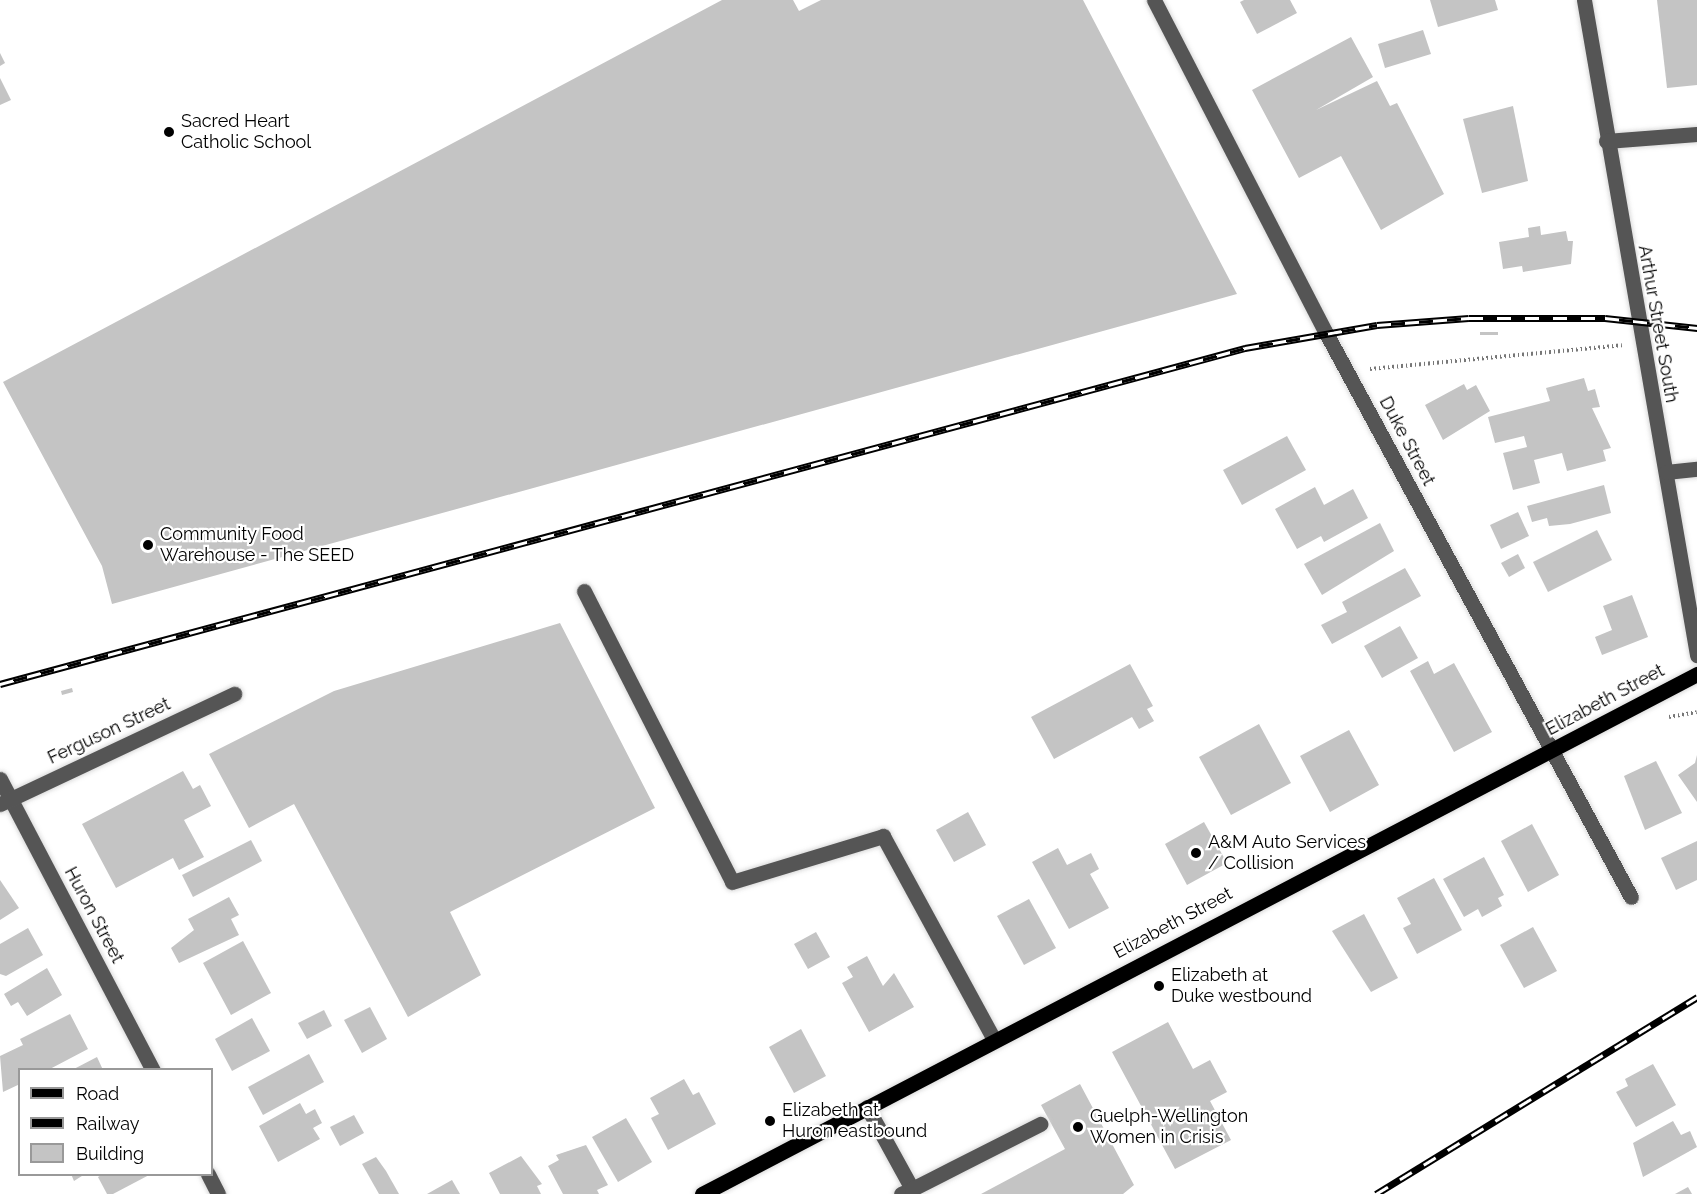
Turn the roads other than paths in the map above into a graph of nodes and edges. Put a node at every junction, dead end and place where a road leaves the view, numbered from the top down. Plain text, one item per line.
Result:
1 (1154, 0) edge
2 (1584, 0) edge
3 (1697, 134) edge
4 (1606, 141) junction
5 (1697, 469) edge
6 (1666, 472) junction
7 (584, 591) dead end
8 (1697, 655) edge
9 (1697, 674) edge
10 (234, 694) dead end
11 (1552, 750) junction
12 (0, 779) edge
13 (5, 801) edge
14 (1631, 897) dead end
15 (994, 1040) junction
16 (152, 1068) edge
17 (867, 1107) junction
18 (1040, 1124) dead end
19 (209, 1176) edge
20 (906, 1192) edge
21 (218, 1194) edge
22 (702, 1194) edge

1 - 11 street, Duke Street
2 - 4 street, Arthur Street South
3 - 4 street
4 - 6 street, Arthur Street South
5 - 6 street
6 - 8 street, Arthur Street South
7 - 15 street
9 - 11 main road, Elizabeth Street
10 - 13 street, Ferguson Street
11 - 14 street, Duke Street
11 - 15 main road, Elizabeth Street
12 - 13 street, Huron Street
13 - 16 street, Huron Street
15 - 17 main road, Elizabeth Street
17 - 20 street
17 - 22 main road, Elizabeth Street
18 - 20 street
19 - 21 street

